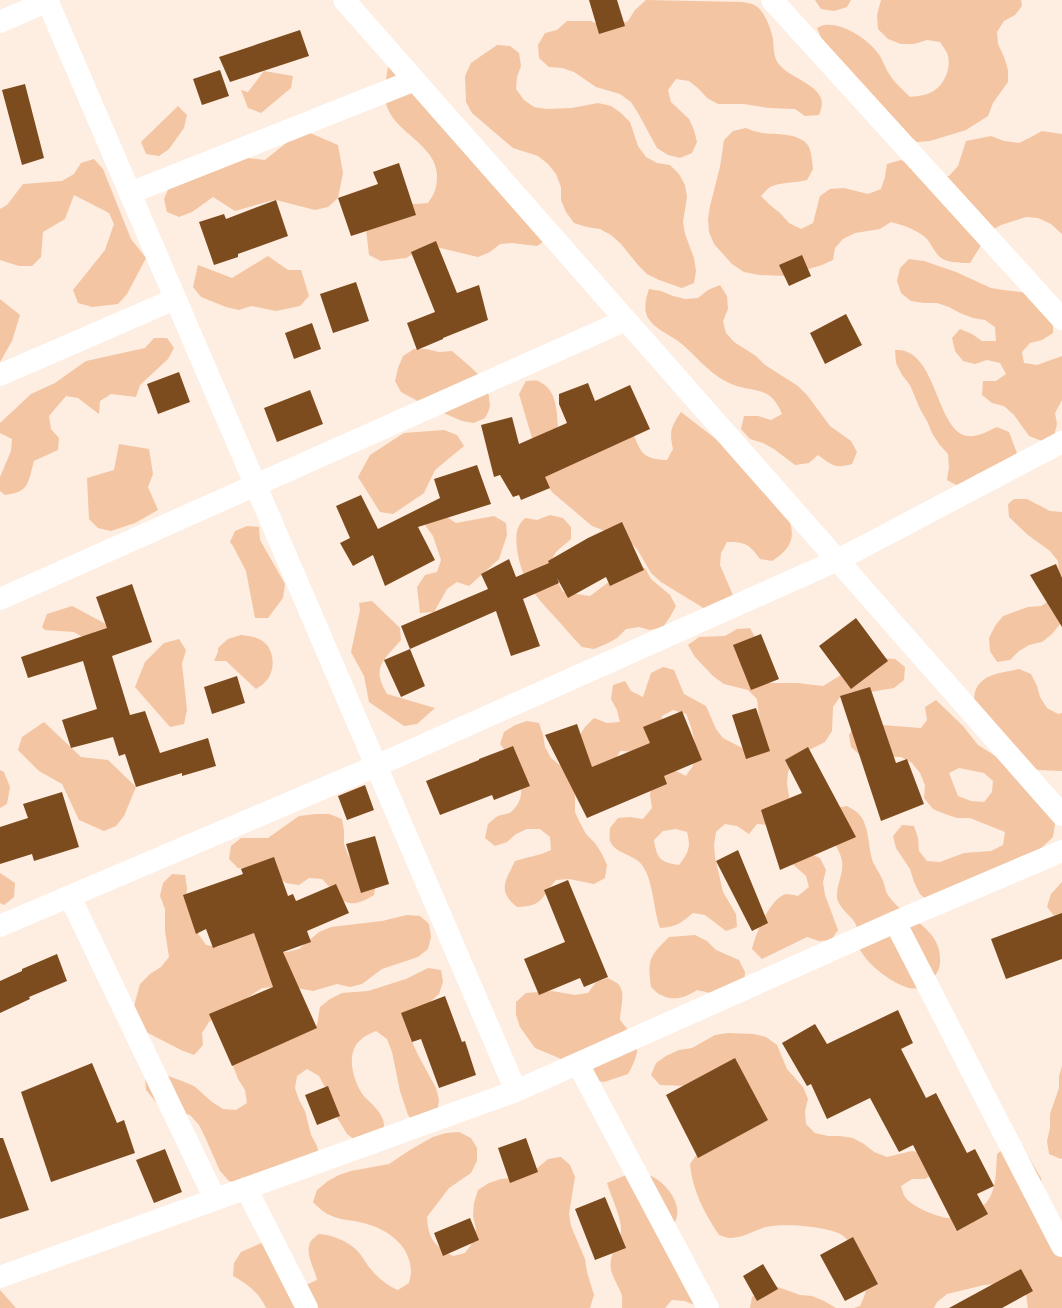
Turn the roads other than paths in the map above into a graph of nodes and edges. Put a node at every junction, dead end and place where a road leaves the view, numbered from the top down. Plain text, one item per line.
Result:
1 (344, 0) edge
2 (772, 0) edge
3 (48, 1) edge
4 (0, 22) edge
5 (415, 80) junction
6 (130, 193) junction
7 (176, 299) junction
8 (1062, 319) edge
9 (626, 320) junction
10 (0, 376) edge
11 (1062, 442) edge
12 (256, 486) junction
13 (838, 560) junction
14 (0, 599) edge
15 (376, 766) junction
16 (1062, 815) edge
17 (1062, 851) edge
18 (70, 897) junction
19 (895, 922) junction
20 (0, 926) edge
21 (578, 1064) junction
22 (516, 1091) junction
23 (246, 1188) junction
24 (215, 1199) junction
25 (1062, 1246) edge
26 (0, 1277) edge
27 (307, 1308) edge
28 (708, 1308) edge

1 - 5 street
2 - 8 street
3 - 4 street
3 - 6 street
5 - 6 street
5 - 9 street
6 - 7 street
7 - 10 street
7 - 12 street
9 - 12 street
9 - 13 street
11 - 13 street
12 - 14 street
12 - 15 street
13 - 15 street
13 - 16 street
15 - 18 street
15 - 22 street
17 - 19 street
18 - 20 street
18 - 24 street
19 - 21 street
19 - 25 street
21 - 22 street
21 - 28 street
22 - 23 street
23 - 24 street
23 - 27 street
24 - 26 street

